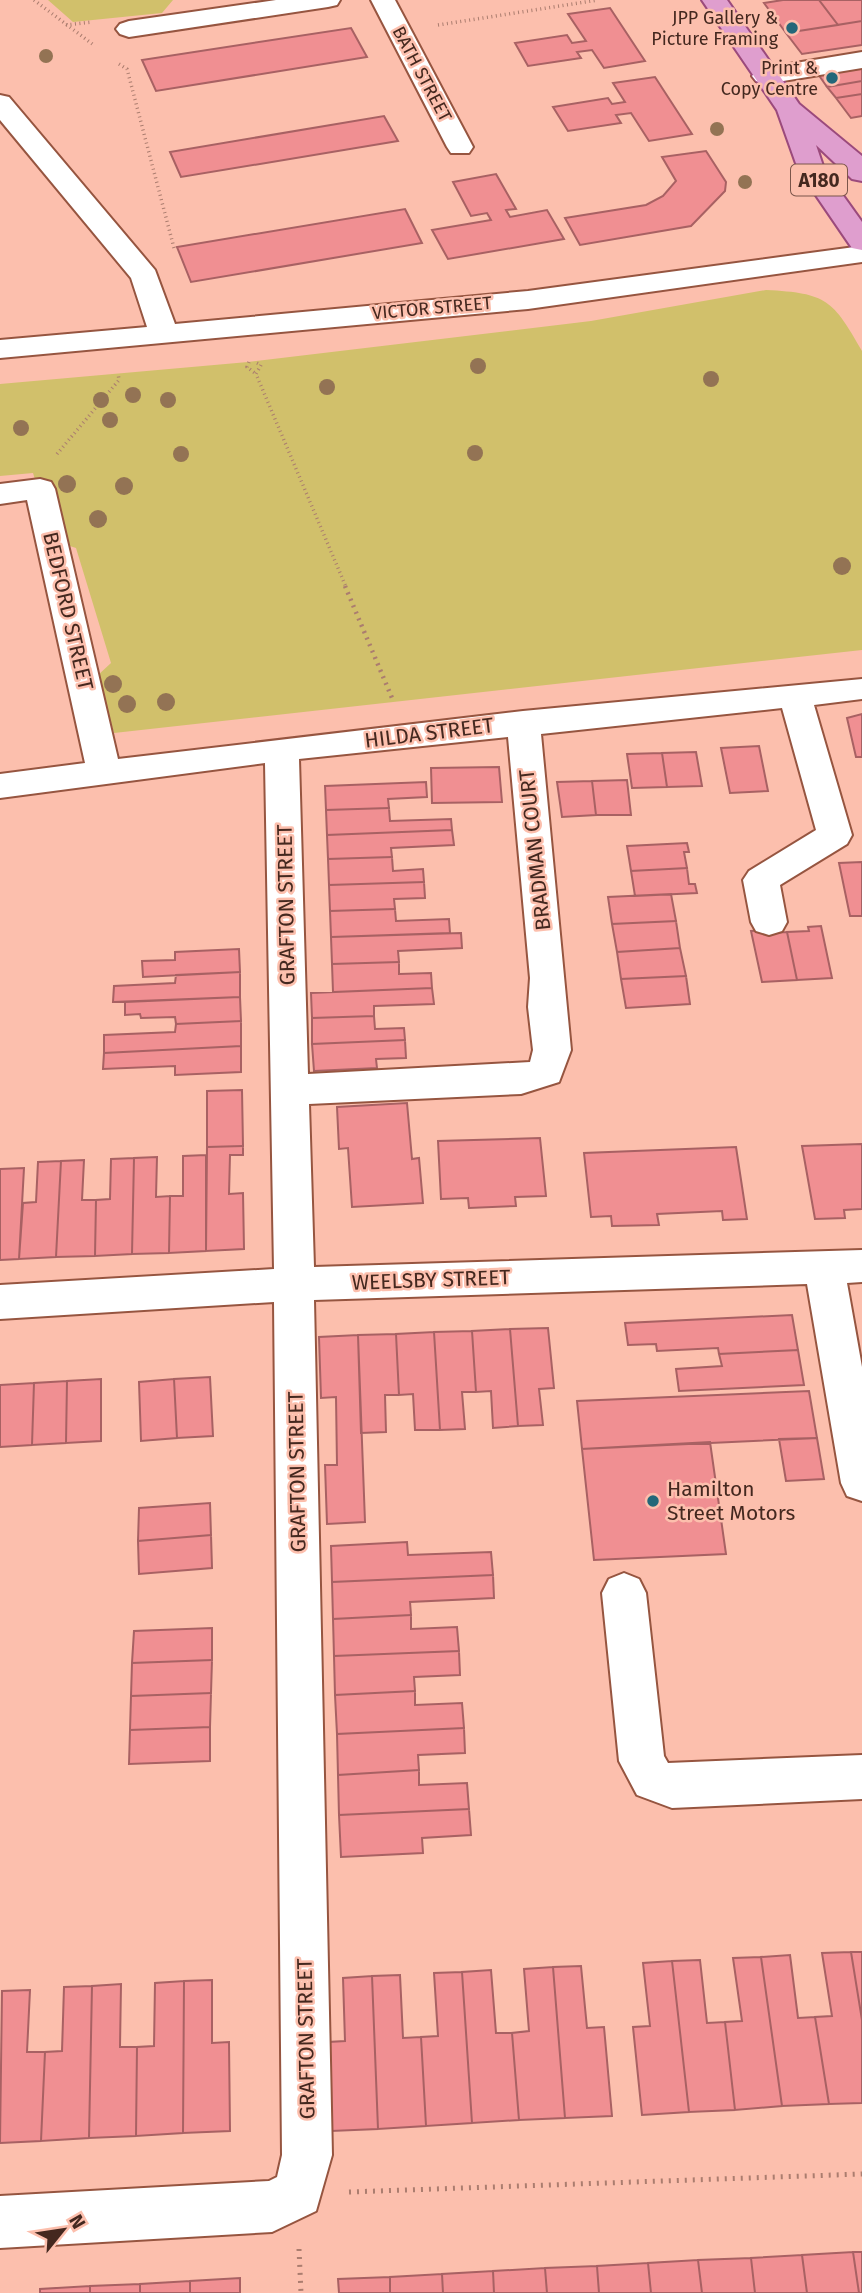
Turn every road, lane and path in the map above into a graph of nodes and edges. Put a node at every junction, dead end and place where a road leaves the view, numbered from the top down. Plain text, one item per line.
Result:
1 (34, 0) edge
2 (328, 0) edge
3 (383, 0) edge
4 (598, 0) edge
5 (714, 0) edge
6 (129, 29) dead end
7 (399, 31) junction
8 (101, 51) dead end
9 (862, 60) edge
10 (118, 63) dead end
11 (765, 76) junction
12 (0, 103) edge
13 (790, 110) junction
14 (460, 147) dead end
15 (862, 173) edge
16 (862, 243) edge
17 (176, 252) dead end
18 (862, 254) edge
19 (163, 333) junction
20 (111, 338) junction
21 (0, 349) edge
22 (256, 374) dead end
23 (13, 492) edge
24 (858, 690) dead end
25 (795, 697) junction
26 (523, 722) junction
27 (408, 736) junction
28 (282, 749) junction
29 (104, 773) junction
30 (0, 786) edge
31 (769, 922) dead end
32 (290, 1090) junction
33 (843, 1267) edge
34 (294, 1284) junction
35 (0, 1302) edge
36 (862, 1483) edge
37 (624, 1593) dead end
38 (862, 1777) edge
39 (862, 2174) edge
40 (298, 2193) junction
41 (0, 2222) edge

1 - 8 path
2 - 6 street
3 - 7 street, BATH STREET
4 - 7 path
5 - 11 main road, A180
7 - 14 street, BATH STREET
9 - 11 street
10 - 17 path
11 - 13 main road, A180
12 - 19 street
13 - 15 main road, A180
13 - 16 main road, A180
18 - 19 street, VICTOR STREET
19 - 20 street, VICTOR STREET
20 - 21 street, VICTOR STREET
20 - 23 path
22 - 27 path
23 - 29 street, BEDFORD STREET
24 - 25 street, HILDA STREET
25 - 26 street, HILDA STREET
25 - 31 street
26 - 27 street, HILDA STREET
26 - 32 street, BRADMAN COURT
27 - 28 street, HILDA STREET
28 - 29 street, HILDA STREET
28 - 32 street, GRAFTON STREET
29 - 30 street, HILDA STREET
32 - 34 street, GRAFTON STREET
33 - 34 street, WEELSBY STREET
33 - 36 street
34 - 35 street, WEELSBY STREET
34 - 40 street, GRAFTON STREET
37 - 38 street
39 - 40 path
40 - 41 street

